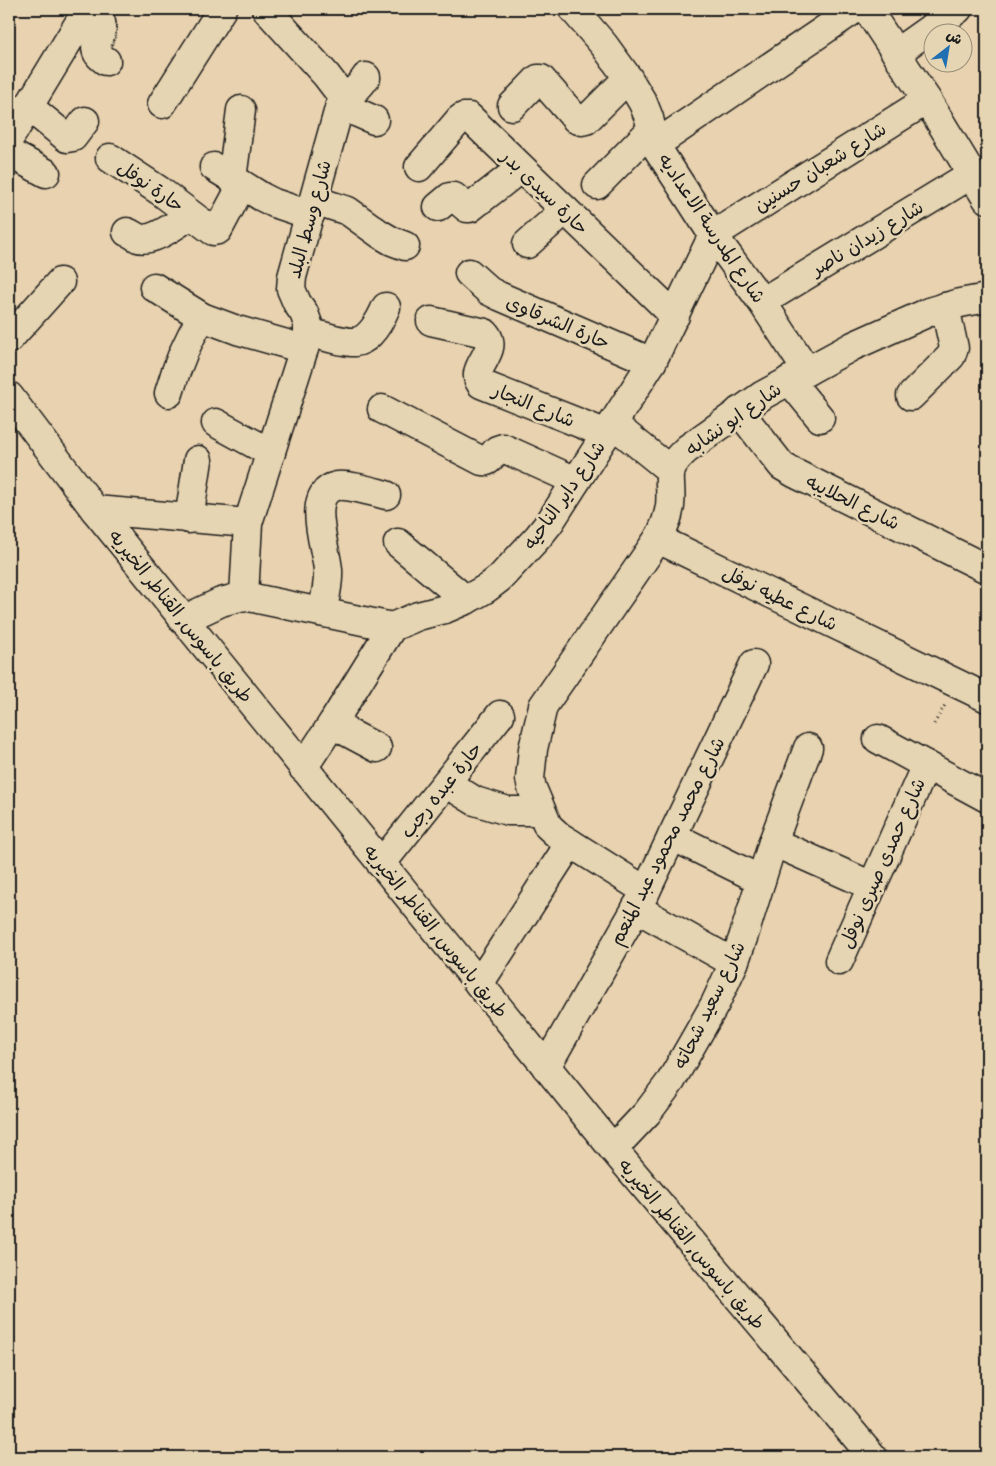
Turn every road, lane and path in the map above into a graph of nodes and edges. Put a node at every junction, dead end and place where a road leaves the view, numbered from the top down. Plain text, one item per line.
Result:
1 (222, 9) edge
2 (266, 9) edge
3 (573, 9) edge
4 (855, 9) edge
5 (867, 9) edge
6 (958, 9) edge
7 (96, 12) edge
8 (896, 53) junction
9 (106, 61) dead end
10 (366, 77) dead end
11 (628, 78) junction
12 (926, 100) junction
13 (341, 102) junction
14 (162, 104) dead end
15 (28, 106) junction
16 (512, 106) dead end
17 (241, 110) dead end
18 (374, 120) dead end
19 (85, 121) dead end
20 (653, 138) junction
21 (9, 139) edge
22 (9, 153) edge
23 (110, 158) dead end
24 (419, 167) dead end
25 (521, 168) junction
26 (46, 173) dead end
27 (972, 174) junction
28 (229, 177) junction
29 (597, 185) dead end
30 (987, 199) edge
31 (312, 207) junction
32 (438, 207) dead end
33 (565, 210) junction
34 (191, 214) junction
35 (127, 232) dead end
36 (713, 235) junction
37 (527, 244) dead end
38 (405, 246) dead end
39 (469, 273) dead end
40 (60, 282) dead end
41 (154, 287) dead end
42 (489, 290) junction
43 (987, 298) edge
44 (762, 302) junction
45 (386, 307) dead end
46 (945, 307) junction
47 (675, 316) junction
48 (202, 317) junction
49 (431, 321) dead end
50 (468, 329) junction
51 (9, 339) edge
52 (306, 340) junction
53 (652, 362) junction
54 (798, 376) junction
55 (169, 393) dead end
56 (9, 396) edge
57 (911, 396) dead end
58 (382, 409) dead end
59 (739, 411) junction
60 (820, 418) dead end
61 (216, 423) dead end
62 (610, 429) junction
63 (271, 453) junction
64 (198, 460) dead end
65 (670, 470) junction
66 (576, 481) junction
67 (386, 494) dead end
68 (95, 510) junction
69 (189, 519) junction
70 (248, 523) junction
71 (658, 540) junction
72 (398, 543) dead end
73 (987, 569) edge
74 (244, 596) junction
75 (466, 600) junction
76 (322, 612) junction
77 (183, 620) junction
78 (392, 627) junction
79 (754, 664) dead end
80 (987, 698) edge
81 (500, 715) dead end
82 (332, 724) junction
83 (878, 739) dead end
84 (377, 748) dead end
85 (808, 748) dead end
86 (926, 765) junction
87 (303, 768) junction
88 (446, 783) junction
89 (987, 798) edge
90 (540, 811) junction
91 (672, 836) junction
92 (773, 842) junction
93 (570, 843) junction
94 (381, 864) junction
95 (761, 880) junction
96 (872, 886) junction
97 (641, 899) junction
98 (839, 961) dead end
99 (734, 963) junction
100 (478, 984) junction
101 (546, 1067) junction
102 (613, 1149) junction
103 (873, 1457) edge

1 - 14 street
2 - 13 street
3 - 11 street, شارع المدرسة الاعداديه
4 - 20 street
5 - 8 street
6 - 8 street
7 - 9 street
7 - 15 street
8 - 12 street
10 - 13 street
11 - 16 street
11 - 20 street, شارع المدرسة الاعداديه
12 - 27 street
12 - 36 street, شارع شعبان حسنين
13 - 18 street
13 - 31 street, شارع وسط البلد
15 - 19 street
15 - 21 street
17 - 28 street
20 - 29 street
20 - 36 street, شارع المدرسة الاعداديه
22 - 26 street
23 - 34 street, حارة نوفل
24 - 25 street, حارة سيدى بدر
25 - 32 street
25 - 33 street, حارة سيدى بدر
27 - 30 street
27 - 44 street, شارع زيدان ناصر
28 - 31 street
28 - 34 street, حارة نوفل
31 - 38 street
31 - 52 street, شارع وسط البلد
33 - 37 street
33 - 47 street, حارة سيدى بدر
34 - 35 street, حارة نوفل
36 - 44 street, شارع المدرسة الاعداديه
36 - 47 street, شارع داير الناحيه
39 - 42 street, حارة الشرقاوى
40 - 51 street
41 - 48 street
42 - 50 street
42 - 53 street, حارة الشرقاوى
43 - 46 street, شارع ابو نشابه
44 - 54 street, شارع المدرسة الاعداديه
45 - 52 street
46 - 54 street, شارع ابو نشابه
46 - 57 street
47 - 53 street, شارع داير الناحيه
48 - 52 street
48 - 55 street
49 - 50 street, شارع النجار
50 - 62 street, شارع النجار
52 - 63 street
53 - 62 street, شارع داير الناحيه
54 - 59 street, شارع ابو نشابه
54 - 60 street, شارع المدرسة الاعداديه
56 - 68 street, طريق باسوس, القناطر الخيريه
58 - 66 street
59 - 65 street, شارع ابو نشابه
59 - 73 street, شارع الحلايبه
61 - 63 street
62 - 65 street, شارع النجار
62 - 66 street, شارع داير الناحيه
63 - 70 street
64 - 69 street
65 - 71 street, شارع ابو نشابه
66 - 75 street, شارع داير الناحيه
67 - 76 street
68 - 69 street
68 - 77 street, طريق باسوس, القناطر الخيريه
69 - 70 street
70 - 74 street
71 - 80 street, شارع عطيه نوفل
71 - 90 street, شارع ابو نشابه
72 - 75 street
74 - 76 street
74 - 77 street
75 - 78 street, شارع داير الناحيه
76 - 78 street
77 - 87 street, طريق باسوس, القناطر الخيريه
78 - 82 street
79 - 91 street, شارع محمد محمود عبد المنعم
81 - 88 street, حارة عبده رجب
82 - 84 street
82 - 87 street
83 - 86 street
85 - 92 street, شارع سعيد شحاته
86 - 89 street
86 - 96 street, شارع حمدى صبرى نوفل
87 - 94 street, طريق باسوس, القناطر الخيريه
88 - 90 street
88 - 94 street, حارة عبده رجب
90 - 93 street, شارع ابو نشابه
91 - 95 street
91 - 97 street, شارع محمد محمود عبد المنعم
92 - 95 street, شارع سعيد شحاته
92 - 96 street
93 - 97 street, شارع ابو نشابه
93 - 100 street
94 - 100 street, طريق باسوس, القناطر الخيريه
95 - 99 street, شارع سعيد شحاته
96 - 98 street, شارع حمدى صبرى نوفل
97 - 99 street, شارع ابو نشابه
97 - 101 street, شارع محمد محمود عبد المنعم
99 - 102 street, شارع سعيد شحاته
100 - 101 street, طريق باسوس, القناطر الخيريه
101 - 102 street, طريق باسوس, القناطر الخيريه
102 - 103 street, طريق باسوس, القناطر الخيريه

